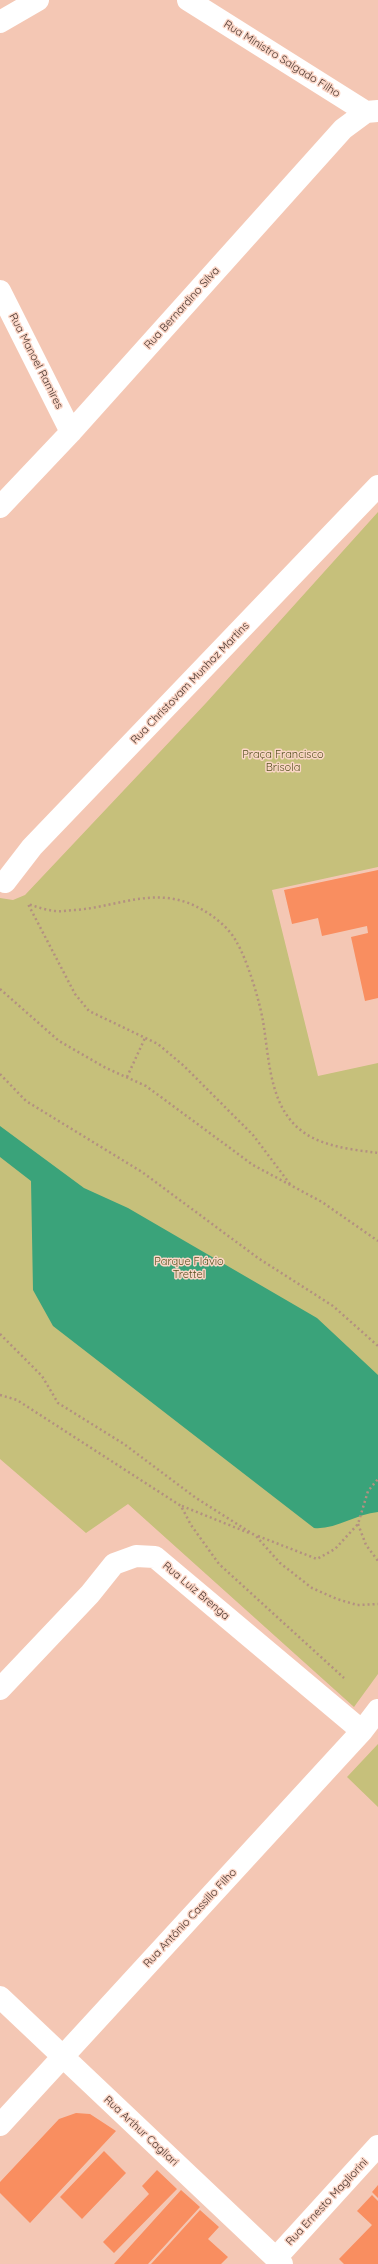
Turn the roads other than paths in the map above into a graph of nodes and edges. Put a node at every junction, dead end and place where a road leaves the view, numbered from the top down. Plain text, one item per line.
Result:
1 (38, 0) edge
2 (188, 0) edge
3 (0, 22) edge
4 (372, 111) edge
5 (0, 291) edge
6 (71, 432) junction
7 (378, 486) edge
8 (0, 506) edge
9 (5, 882) dead end
10 (0, 1689) edge
11 (378, 1710) edge
12 (362, 1731) junction
13 (0, 1997) edge
14 (63, 2056) junction
15 (0, 2125) edge
16 (378, 2146) edge
17 (279, 2261) edge

1 - 3 street
2 - 4 street, Rua Ministro Salgado Filho
4 - 6 street, Rua Bernardino Silva
5 - 6 street, Rua Manoel Ramires
6 - 8 street, Rua Bernardino Silva
7 - 9 street, Rua Christovam Munhoz Martins
10 - 12 street, Rua Luiz Brenga
11 - 12 street, Rua Antônio Cassillo Filho
12 - 14 street, Rua Antônio Cassillo Filho
13 - 14 street, Rua Arthur Cagliari
14 - 15 street, Rua Antônio Cassillo Filho
14 - 17 street, Rua Arthur Cagliari
16 - 17 street, Rua Ernesto Magliorini

